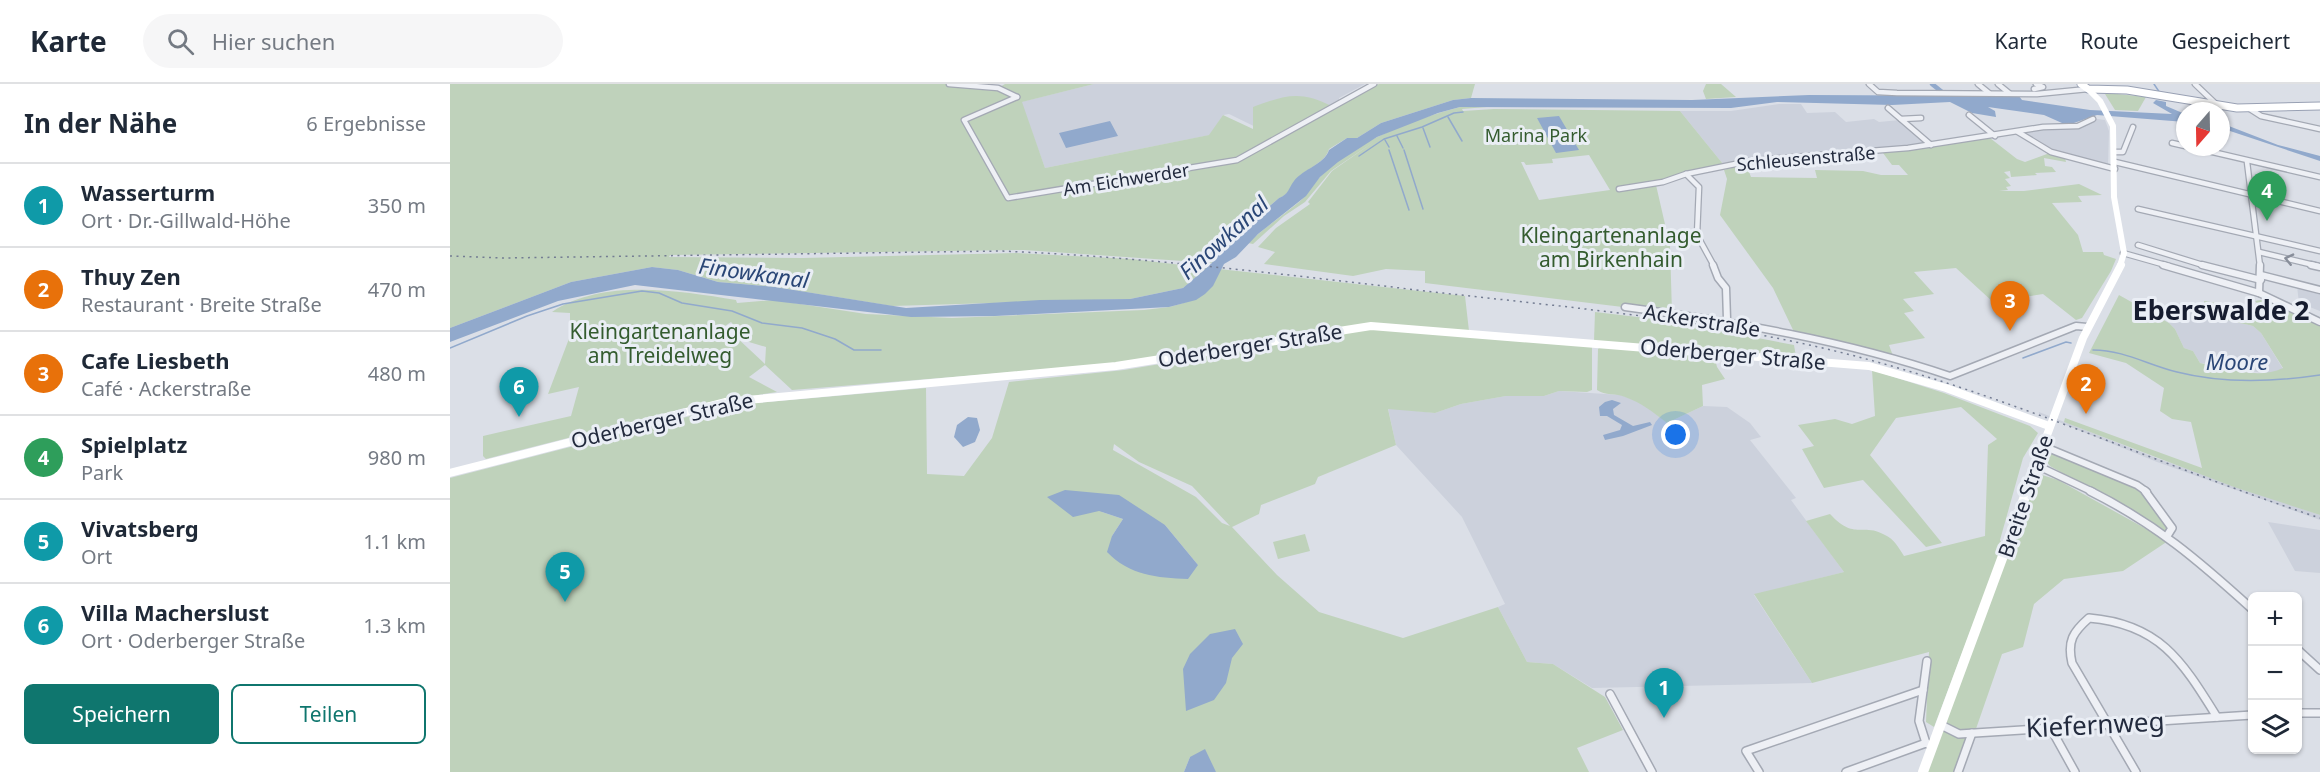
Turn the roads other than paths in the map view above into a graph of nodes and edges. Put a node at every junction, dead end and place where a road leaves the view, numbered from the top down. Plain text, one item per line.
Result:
1 (949, 84) edge
2 (1374, 84) edge
3 (1869, 84) edge
4 (1978, 84) edge
5 (1998, 84) edge
6 (2081, 84) edge
7 (2195, 84) edge
8 (2088, 89) junction
9 (1990, 93) junction
10 (2009, 93) junction
11 (2199, 102) edge
12 (2214, 102) edge
13 (2320, 106) edge
14 (2230, 107) edge
15 (1888, 108) dead end
16 (2250, 109) junction
17 (1969, 115) dead end
18 (1921, 117) dead end
19 (1901, 119) junction
20 (2093, 119) dead end
21 (2133, 127) dead end
22 (2320, 129) edge
23 (2018, 132) junction
24 (1995, 136) junction
25 (2172, 143) dead end
26 (2176, 144) edge
27 (1931, 145) junction
28 (2116, 152) junction
29 (2225, 156) edge
30 (2247, 162) junction
31 (2115, 165) junction
32 (1686, 174) junction
33 (2320, 177) edge
34 (1618, 189) dead end
35 (2251, 193) junction
36 (2138, 209) dead end
37 (2320, 211) edge
38 (2257, 236) junction
39 (2138, 245) dead end
40 (2320, 251) edge
41 (2259, 252) junction
42 (2123, 253) junction
43 (2320, 267) edge
44 (2261, 278) junction
45 (2320, 290) edge
46 (2259, 293) junction
47 (1625, 308) dead end
48 (1727, 319) dead end
49 (2320, 322) edge
50 (2088, 327) junction
51 (2049, 426) junction
52 (2043, 446) junction
53 (2036, 465) junction
54 (450, 473) edge
55 (2167, 536) junction
56 (2248, 605) edge
57 (2302, 654) edge
58 (1927, 661) dead end
59 (2320, 670) edge
60 (1923, 690) junction
61 (1610, 694) dead end
62 (2320, 712) edge
63 (2302, 713) edge
64 (2248, 715) edge
65 (2217, 717) junction
66 (2107, 723) junction
67 (1941, 724) junction
68 (2050, 727) junction
69 (1972, 733) junction
70 (1929, 744) junction
71 (1652, 772) edge
72 (1759, 772) edge
73 (1846, 772) edge
74 (1923, 772) edge
75 (1958, 772) edge
76 (2075, 772) edge
77 (2136, 772) edge

1 - 2 street, Am Eichwerder
3 - 9 street
4 - 9 street
5 - 10 street
6 - 8 main road, Breite Straße
7 - 12 street
8 - 10 street
8 - 11 main road
8 - 28 main road, Breite Straße
9 - 10 street
13 - 16 main road
14 - 16 main road
15 - 19 street
16 - 22 street
17 - 24 street
18 - 19 street
19 - 27 street
20 - 23 street, Schleusenstraße
21 - 28 street
23 - 24 street, Schleusenstraße
23 - 31 street
24 - 27 street, Schleusenstraße
25 - 26 street
27 - 32 street, Schleusenstraße
28 - 31 main road, Breite Straße
29 - 30 street
30 - 33 street
30 - 35 street
31 - 35 street
31 - 42 main road, Breite Straße
32 - 34 street, Schleusenstraße
32 - 48 street
35 - 37 street
35 - 38 street
36 - 38 street
38 - 40 street
38 - 41 street
39 - 44 street
43 -> 41 street
41 - 44 street
42 - 46 street
42 - 50 main road, Breite Straße
44 - 45 street
44 - 46 street
46 - 49 street
47 - 50 street, Ackerstraße
50 - 51 main road, Breite Straße
51 - 52 main road, Breite Straße
51 - 54 main road, Oderberger Straße
52 - 53 main road, Breite Straße
52 - 55 street
53 - 55 street
53 - 67 main road, Breite Straße
55 - 56 street
57 - 59 street
58 - 60 street
60 - 70 street
60 - 72 street
61 - 71 street
62 - 63 street
64 - 65 street, Kiefernweg
65 - 66 street, Kiefernweg
65 - 66 street
66 - 68 street, Kiefernweg
66 - 77 street
67 - 69 street, Kiefernweg
67 - 70 main road, Breite Straße
68 - 69 street, Kiefernweg
68 - 76 street
69 - 75 street
70 - 73 street
70 - 74 main road, Breite Straße

